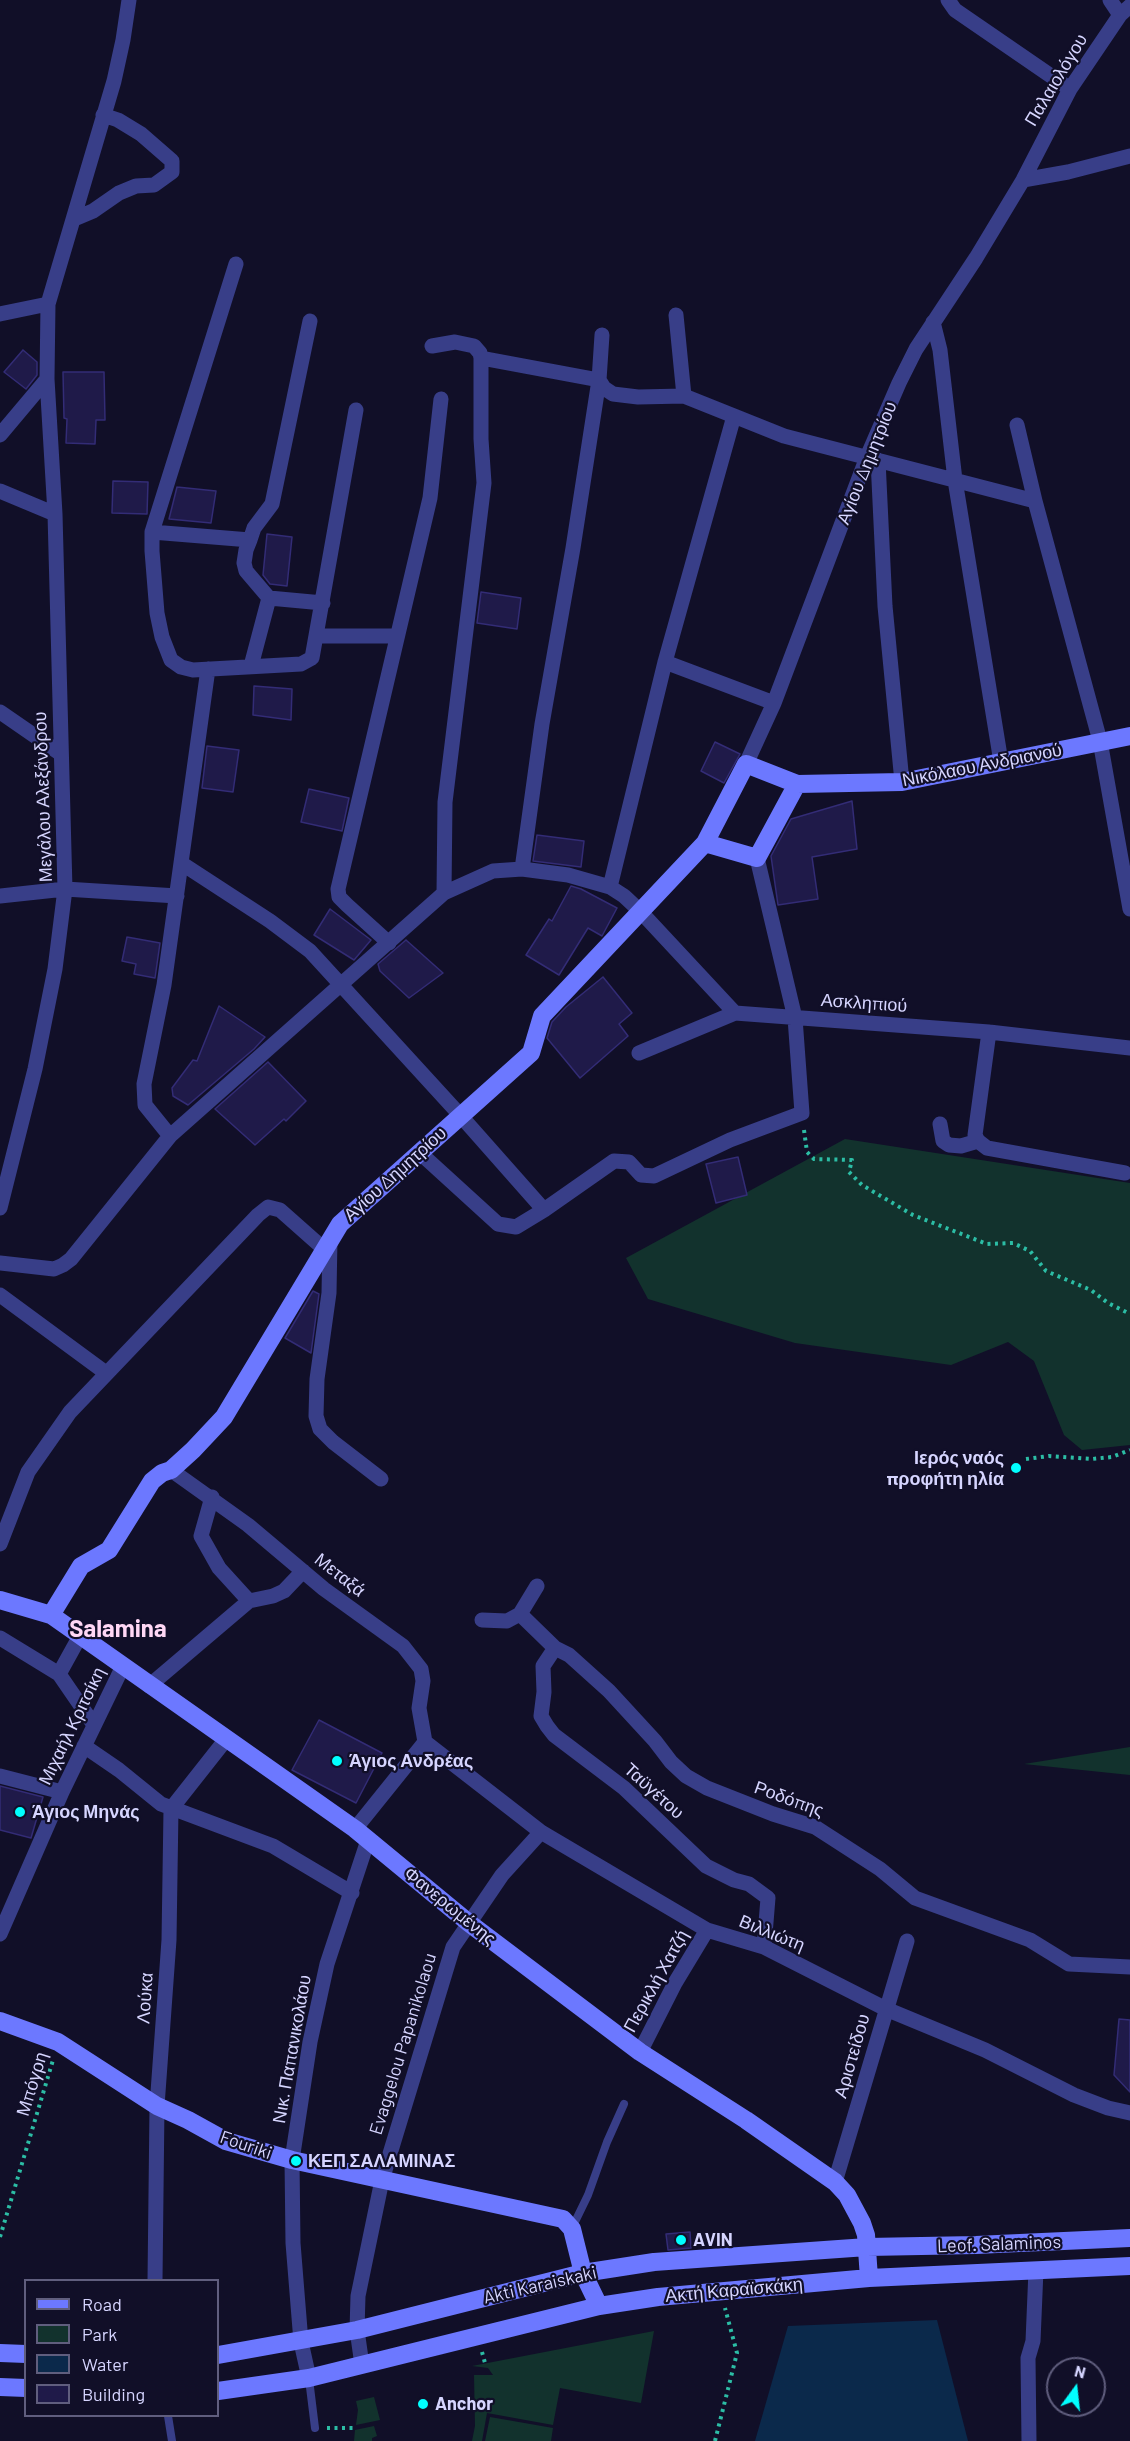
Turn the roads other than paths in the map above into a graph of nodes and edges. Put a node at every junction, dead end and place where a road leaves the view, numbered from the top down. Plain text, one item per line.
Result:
1 (129, 0) edge
2 (948, 0) edge
3 (1110, 0) edge
4 (1125, 11) edge
5 (1070, 89) junction
6 (103, 115) junction
7 (1130, 156) edge
8 (1023, 180) junction
9 (74, 219) junction
10 (236, 264) dead end
11 (48, 304) junction
12 (0, 314) edge
13 (676, 315) dead end
14 (310, 321) dead end
15 (933, 322) junction
16 (602, 335) dead end
17 (432, 346) dead end
18 (482, 358) junction
19 (47, 379) junction
20 (598, 380) junction
21 (684, 396) junction
22 (441, 399) dead end
23 (356, 410) dead end
24 (734, 416) junction
25 (1017, 425) dead end
26 (0, 435) edge
27 (873, 459) junction
28 (955, 480) junction
29 (0, 491) edge
30 (1035, 501) junction
31 (55, 514) junction
32 (152, 532) junction
33 (250, 540) junction
34 (269, 598) junction
35 (323, 603) junction
36 (318, 636) junction
37 (396, 636) junction
38 (665, 662) junction
39 (251, 666) junction
40 (208, 669) junction
41 (774, 703) junction
42 (0, 712) edge
43 (1130, 736) edge
44 (1100, 741) junction
45 (61, 754) junction
46 (1001, 762) junction
47 (746, 764) junction
48 (902, 782) junction
49 (797, 784) junction
50 (705, 843) junction
51 (758, 858) junction
52 (181, 863) junction
53 (522, 869) junction
54 (610, 887) junction
55 (65, 889) junction
56 (444, 893) junction
57 (0, 896) edge
58 (177, 896) junction
59 (1130, 909) edge
60 (640, 911) junction
61 (389, 943) junction
62 (342, 985) junction
63 (735, 1013) junction
64 (795, 1018) junction
65 (988, 1032) junction
66 (1130, 1048) edge
67 (639, 1053) dead end
68 (460, 1114) junction
69 (940, 1124) dead end
70 (170, 1136) junction
71 (978, 1141) junction
72 (419, 1152) junction
73 (1125, 1173) dead end
74 (0, 1208) edge
75 (544, 1210) junction
76 (327, 1244) junction
77 (0, 1263) edge
78 (0, 1295) edge
79 (106, 1372) junction
80 (171, 1470) junction
81 (381, 1479) dead end
82 (212, 1497) junction
83 (0, 1544) edge
84 (303, 1571) junction
85 (537, 1586) dead end
86 (0, 1600) edge
87 (249, 1601) junction
88 (520, 1614) junction
89 (51, 1615) junction
90 (482, 1620) dead end
91 (80, 1636) junction
92 (0, 1638) edge
93 (555, 1648) junction
94 (123, 1666) junction
95 (59, 1674) junction
96 (149, 1686) junction
97 (94, 1725) junction
98 (227, 1738) junction
99 (425, 1742) junction
100 (84, 1746) junction
101 (0, 1776) edge
102 (62, 1792) junction
103 (171, 1809) junction
104 (541, 1832) junction
105 (362, 1834) junction
106 (351, 1893) junction
107 (470, 1923) junction
108 (707, 1930) junction
109 (0, 1934) edge
110 (907, 1941) dead end
111 (764, 1947) junction
112 (1130, 1967) edge
113 (886, 2009) junction
114 (0, 2021) edge
115 (640, 2052) junction
116 (624, 2104) dead end
117 (157, 2106) junction
118 (1130, 2114) edge
119 (292, 2160) junction
120 (382, 2180) junction
121 (835, 2182) junction
122 (572, 2229) junction
123 (1130, 2238) edge
124 (867, 2247) junction
125 (1130, 2266) edge
126 (1036, 2270) junction
127 (583, 2274) junction
128 (869, 2278) junction
129 (155, 2279) edge
130 (599, 2306) junction
131 (357, 2330) junction
132 (301, 2342) junction
133 (0, 2353) edge
134 (24, 2354) edge
135 (219, 2355) edge
136 (362, 2365) junction
137 (309, 2378) junction
138 (0, 2387) edge
139 (24, 2388) edge
140 (219, 2391) edge
141 (168, 2417) edge
142 (315, 2428) road end
143 (172, 2441) edge
144 (1029, 2441) edge

1 - 6 street, Μεγάλου Αλεξάνδρου
2 - 5 street
3 - 4 street
4 - 5 street, Παλαιολόγου
5 - 8 street, Παλαιολόγου
6 - 9 street, Μεγάλου Αλεξάνδρου
6 - 9 street
7 - 8 street
8 - 15 street, Αγίου Δημητρίου
9 - 11 street, Μεγάλου Αλεξάνδρου
10 - 32 street
11 - 12 street
11 - 19 street, Μεγάλου Αλεξάνδρου
13 - 21 street
14 - 33 street
15 - 27 street, Αγίου Δημητρίου
15 - 28 street
16 - 20 street
17 - 18 street
18 - 20 street
18 - 56 street
19 - 26 street
19 - 31 street, Μεγάλου Αλεξάνδρου
20 - 21 street
20 - 53 street
21 - 24 street
22 - 37 street
23 - 35 street
24 - 27 street
24 - 38 street
25 - 30 street
27 - 28 street
27 - 41 street, Αγίου Δημητρίου
27 - 48 street
28 - 30 street
28 - 46 street
29 - 31 street
30 - 44 street
31 - 45 street, Μεγάλου Αλεξάνδρου
32 - 33 street
32 - 40 street
33 - 34 street
34 - 35 street
34 - 39 street
35 - 36 street
36 - 37 street
36 - 39 street
37 - 61 street
38 - 41 street
38 - 54 street
39 - 40 street
40 - 52 street
41 - 47 street, Αγίου Δημητρίου
42 - 45 street
43 - 44 main road, Νικόλαου Ανδριανού
44 - 46 main road, Νικόλαου Ανδριανού
44 - 59 street
45 - 55 street, Μεγάλου Αλεξάνδρου
46 - 48 main road, Νικόλαου Ανδριανού
47 - 49 main road
47 - 50 main road, Αγίου Δημητρίου
48 - 49 main road, Νικόλαου Ανδριανού
49 - 51 main road
50 - 51 main road
50 - 60 main road, Αγίου Δημητρίου
51 - 64 street
52 - 58 street
52 - 62 street
53 - 54 street
53 - 56 street
54 - 60 street
55 - 57 street
55 - 58 street
55 - 74 street, Μεγάλου Αλεξάνδρου
56 - 61 street
58 - 70 street
60 - 63 street
60 - 68 main road, Αγίου Δημητρίου
61 - 62 street
62 - 68 street
62 - 70 street
63 - 64 street, Ασκληπιού
63 - 67 street
64 - 65 street, Ασκληπιού
64 - 75 street
65 - 66 street, Ασκληπιού
65 - 71 street
68 - 72 main road, Αγίου Δημητρίου
68 - 75 street
69 - 71 street
70 - 77 street
71 - 73 street
72 - 75 street
72 - 76 main road, Αγίου Δημητρίου
76 - 79 street
76 - 80 main road, Αγίου Δημητρίου
76 - 81 street
78 - 79 street
79 - 83 street
80 - 82 street, Μεταξά
80 - 89 main road, Αγίου Δημητρίου
82 - 84 street, Μεταξά
82 - 87 street
84 - 87 street
84 - 99 street, Μεταξά
85 - 88 street
86 - 89 main road, Φανερωμένης
87 - 96 street
88 - 90 street
88 - 93 street, Ροδόπης
89 - 91 main road, Φανερωμένης
91 - 94 main road, Φανερωμένης
91 - 95 street
92 - 95 street
93 - 111 street, Ταϋγέτου
93 - 112 street, Ροδόπης
94 - 96 main road, Φανερωμένης
94 - 97 street, Μιχαήλ Κριτσίκη
95 - 97 street
96 - 98 main road, Φανερωμένης
97 - 100 street, Μιχαήλ Κριτσίκη
98 - 103 street
98 - 105 main road, Φανερωμένης
99 - 104 street, Βιλλιώτη
99 - 105 street, Νικ. Παπανικολάου
100 - 102 street, Μιχαήλ Κριτσίκη
100 - 103 street
101 - 102 street
102 - 109 street, Μιχαήλ Κριτσίκη
103 - 106 street
103 - 117 street, Λούκα
104 - 107 street, Evaggelou Papanikolaou
104 - 108 street, Βιλλιώτη
105 - 106 street, Νικ. Παπανικολάου
105 - 107 main road, Φανερωμένης
106 - 119 street, Νικ. Παπανικολάου
107 - 115 main road, Φανερωμένης
107 - 120 street, Evaggelou Papanikolaou
108 - 111 street, Βιλλιώτη
108 - 115 street, Περικλή Χατζή
110 - 113 street, Αριστείδου
111 - 113 street, Βιλλιώτη
113 - 118 street, Βιλλιώτη
113 - 121 street, Αριστείδου
114 - 117 main road, Fouriki
115 - 121 main road, Φανερωμένης
116 - 122 lane
117 - 119 main road, Fouriki
117 - 129 street, Λούκα
119 - 120 main road, Fouriki
119 - 132 street, Νικ. Παπανικολάου
120 - 122 main road, Fouriki
120 - 131 street, Evaggelou Papanikolaou
121 - 124 main road, Φανερωμένης
122 - 127 main road
123 - 124 main road, Leof. Salaminos
124 - 127 main road, Akti Karaiskaki
124 - 128 main road, Φανερωμένης
125 - 126 main road, Leof. Salaminos
126 - 128 main road, Leof. Salaminos
126 - 144 street
127 - 130 main road
127 - 131 main road, Akti Karaiskaki
128 - 130 main road, Ακτή Καραϊσκάκη
130 - 136 main road, Akti Karaiskaki
131 - 132 main road, Akti Karaiskaki
131 - 136 street, Evaggelou Papanikolaou
132 - 135 main road, Akti Karaiskaki
132 - 137 street, Νικ. Παπανικολάου
133 - 134 main road
136 - 137 main road, Akti Karaiskaki
137 - 140 main road, Akti Karaiskaki
137 - 142 lane
138 - 139 main road
141 - 143 lane

